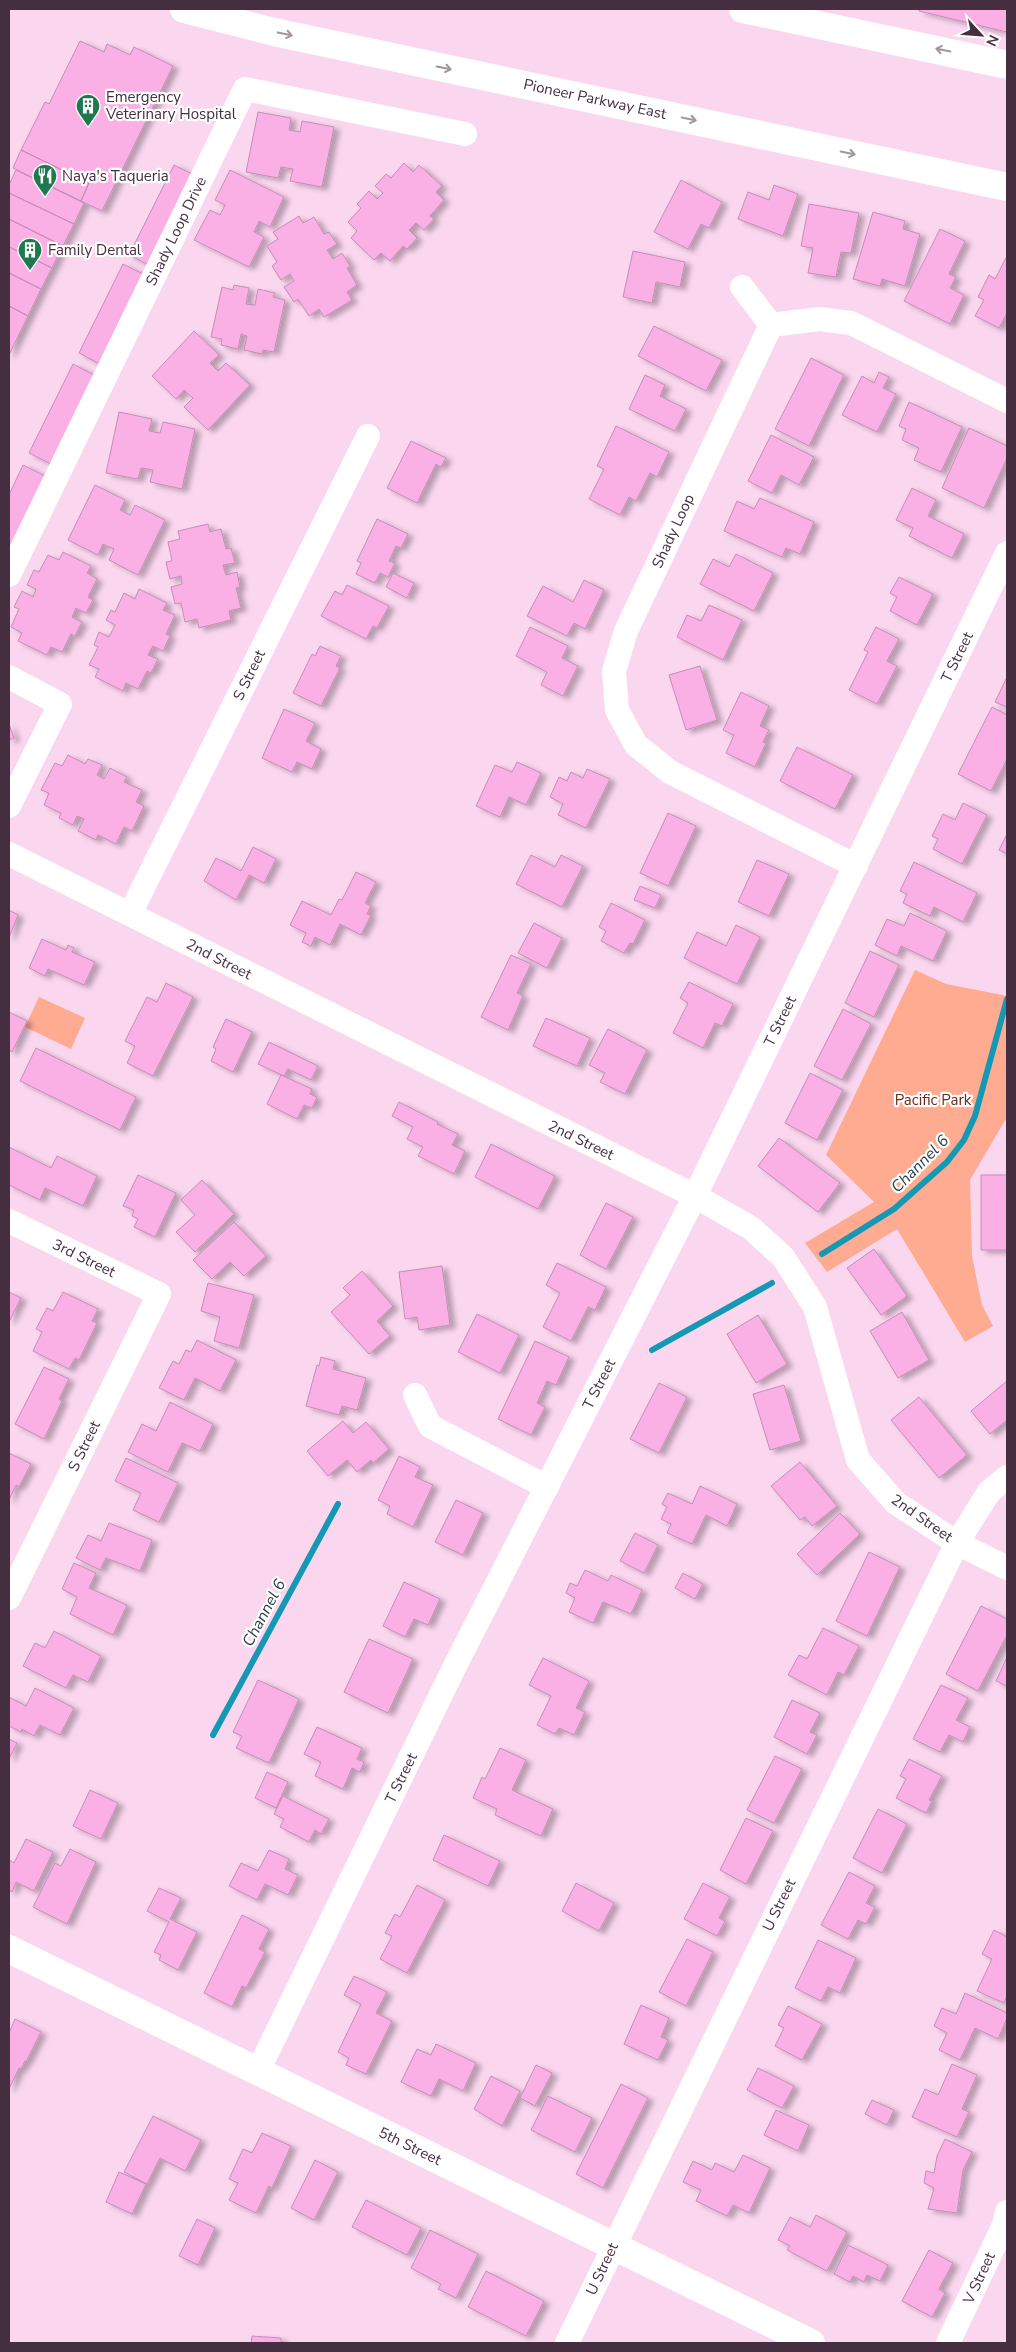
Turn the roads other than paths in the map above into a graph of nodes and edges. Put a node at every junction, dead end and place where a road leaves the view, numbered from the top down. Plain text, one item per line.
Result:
1 (184, 9) edge
2 (743, 9) edge
3 (1007, 64) edge
4 (465, 134) dead end
5 (1007, 187) edge
6 (742, 287) dead end
7 (771, 325) junction
8 (1007, 401) edge
9 (368, 436) dead end
10 (1007, 553) edge
11 (9, 575) edge
12 (9, 677) edge
13 (9, 806) edge
14 (9, 854) edge
15 (856, 866) junction
16 (130, 914) junction
17 (695, 1196) junction
18 (9, 1222) edge
19 (159, 1294) joint
20 (415, 1395) dead end
21 (1007, 1477) edge
22 (547, 1486) junction
23 (957, 1543) junction
24 (1007, 1568) edge
25 (9, 1598) edge
26 (9, 1949) edge
27 (258, 2071) junction
28 (1007, 2212) edge
29 (612, 2246) junction
30 (567, 2343) edge
31 (811, 2343) edge
32 (948, 2343) edge

1 -> 5 main road, Pioneer Parkway East
3 -> 2 main road
4 - 11 street, Shady Loop Drive
6 - 7 street
7 - 8 street
7 - 15 street, Shady Loop
9 - 16 street, S Street
10 - 15 street, T Street
12 - 13 street
14 - 16 street, 2nd Street
15 - 17 street, T Street
16 - 17 street, 2nd Street
17 - 22 street, T Street
17 - 23 street, 2nd Street
18 - 19 street, 3rd Street
19 - 25 street, S Street
20 - 22 street
21 - 23 street, U Street
22 - 27 street, T Street
23 - 24 street, 2nd Street
23 - 29 street, U Street
26 - 27 main road, 5th Street
27 - 29 main road, 5th Street
28 - 32 street, V Street
29 - 30 street, U Street
29 - 31 main road, 5th Street

